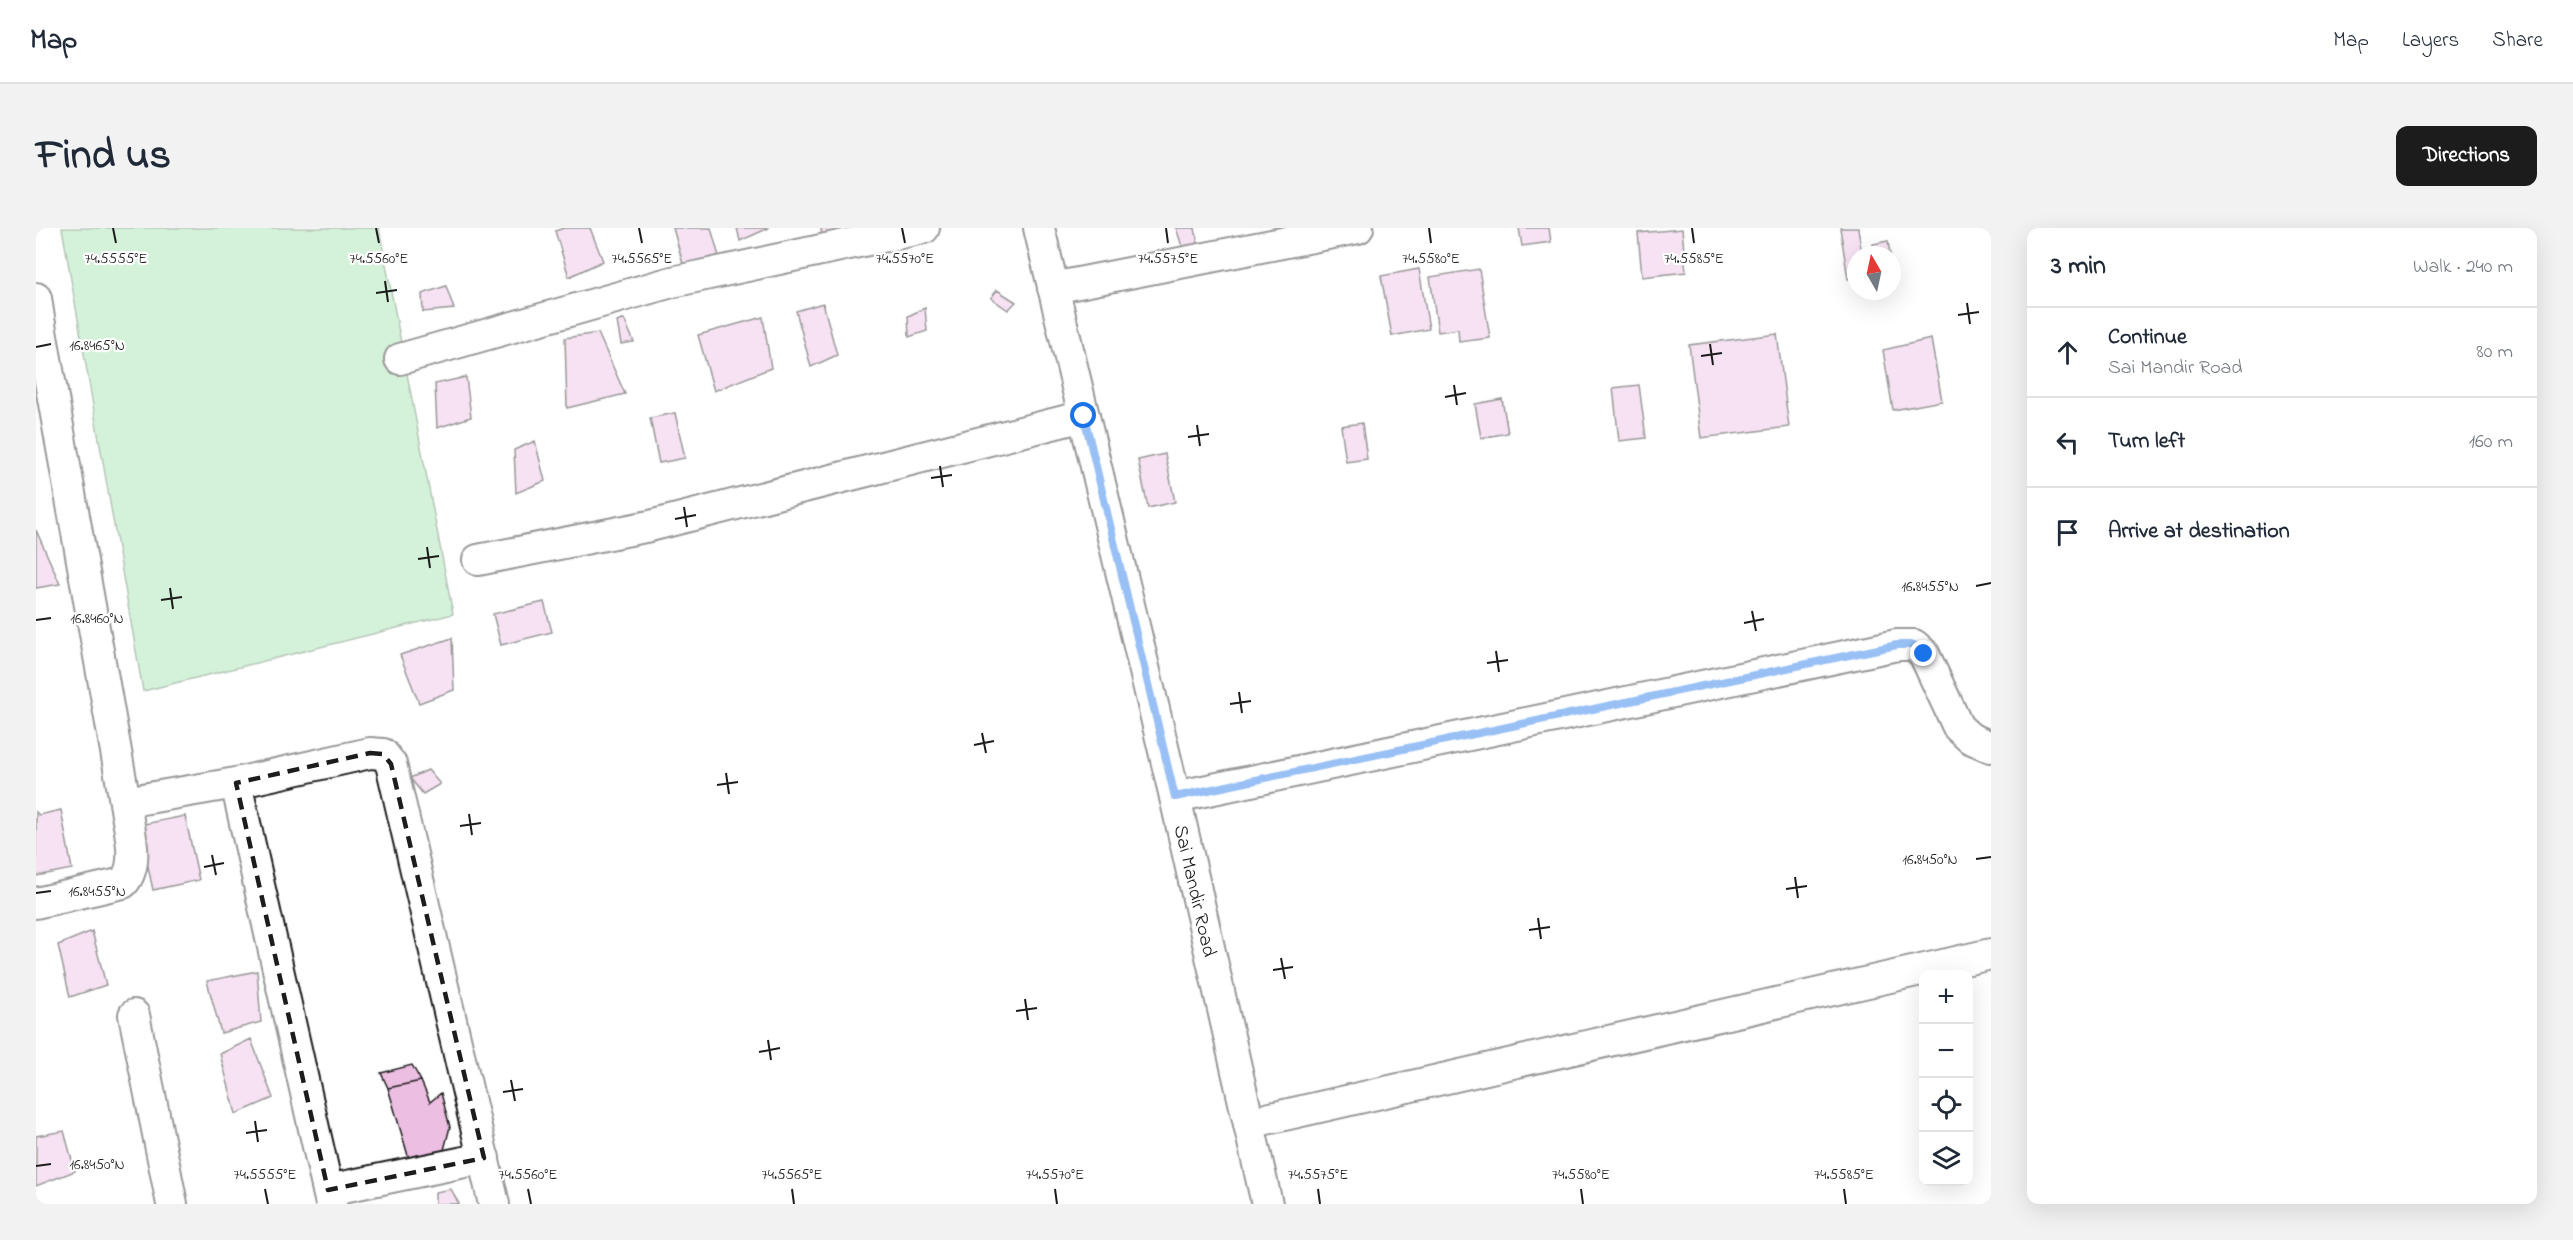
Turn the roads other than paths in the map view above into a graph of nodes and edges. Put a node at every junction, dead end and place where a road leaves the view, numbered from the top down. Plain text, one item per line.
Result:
1 (924, 228) edge
2 (1039, 228) edge
3 (1358, 228) edge
4 (1053, 288) junction
5 (37, 316) edge
6 (400, 359) dead end
7 (1084, 416) junction
8 (478, 560) dead end
9 (1991, 747) edge
10 (236, 783) junction
11 (1175, 797) junction
12 (125, 802) junction
13 (36, 903) edge
14 (1991, 954) edge
15 (134, 1015) dead end
16 (1249, 1123) junction
17 (484, 1158) junction
18 (329, 1197) edge
19 (172, 1204) edge
20 (494, 1204) edge
21 (1267, 1204) edge

1 - 6 street
2 - 4 street, Sai Mandir Road
3 - 4 street
4 - 7 street, Sai Mandir Road
5 - 12 street
7 - 8 street
7 - 11 street, Sai Mandir Road
9 - 11 street
10 - 12 street
10 - 17 street
10 - 18 street
11 - 16 street, Sai Mandir Road
12 - 13 street
14 - 16 street
15 - 19 street
16 - 21 street, Sai Mandir Road
17 - 18 street
17 - 20 street

